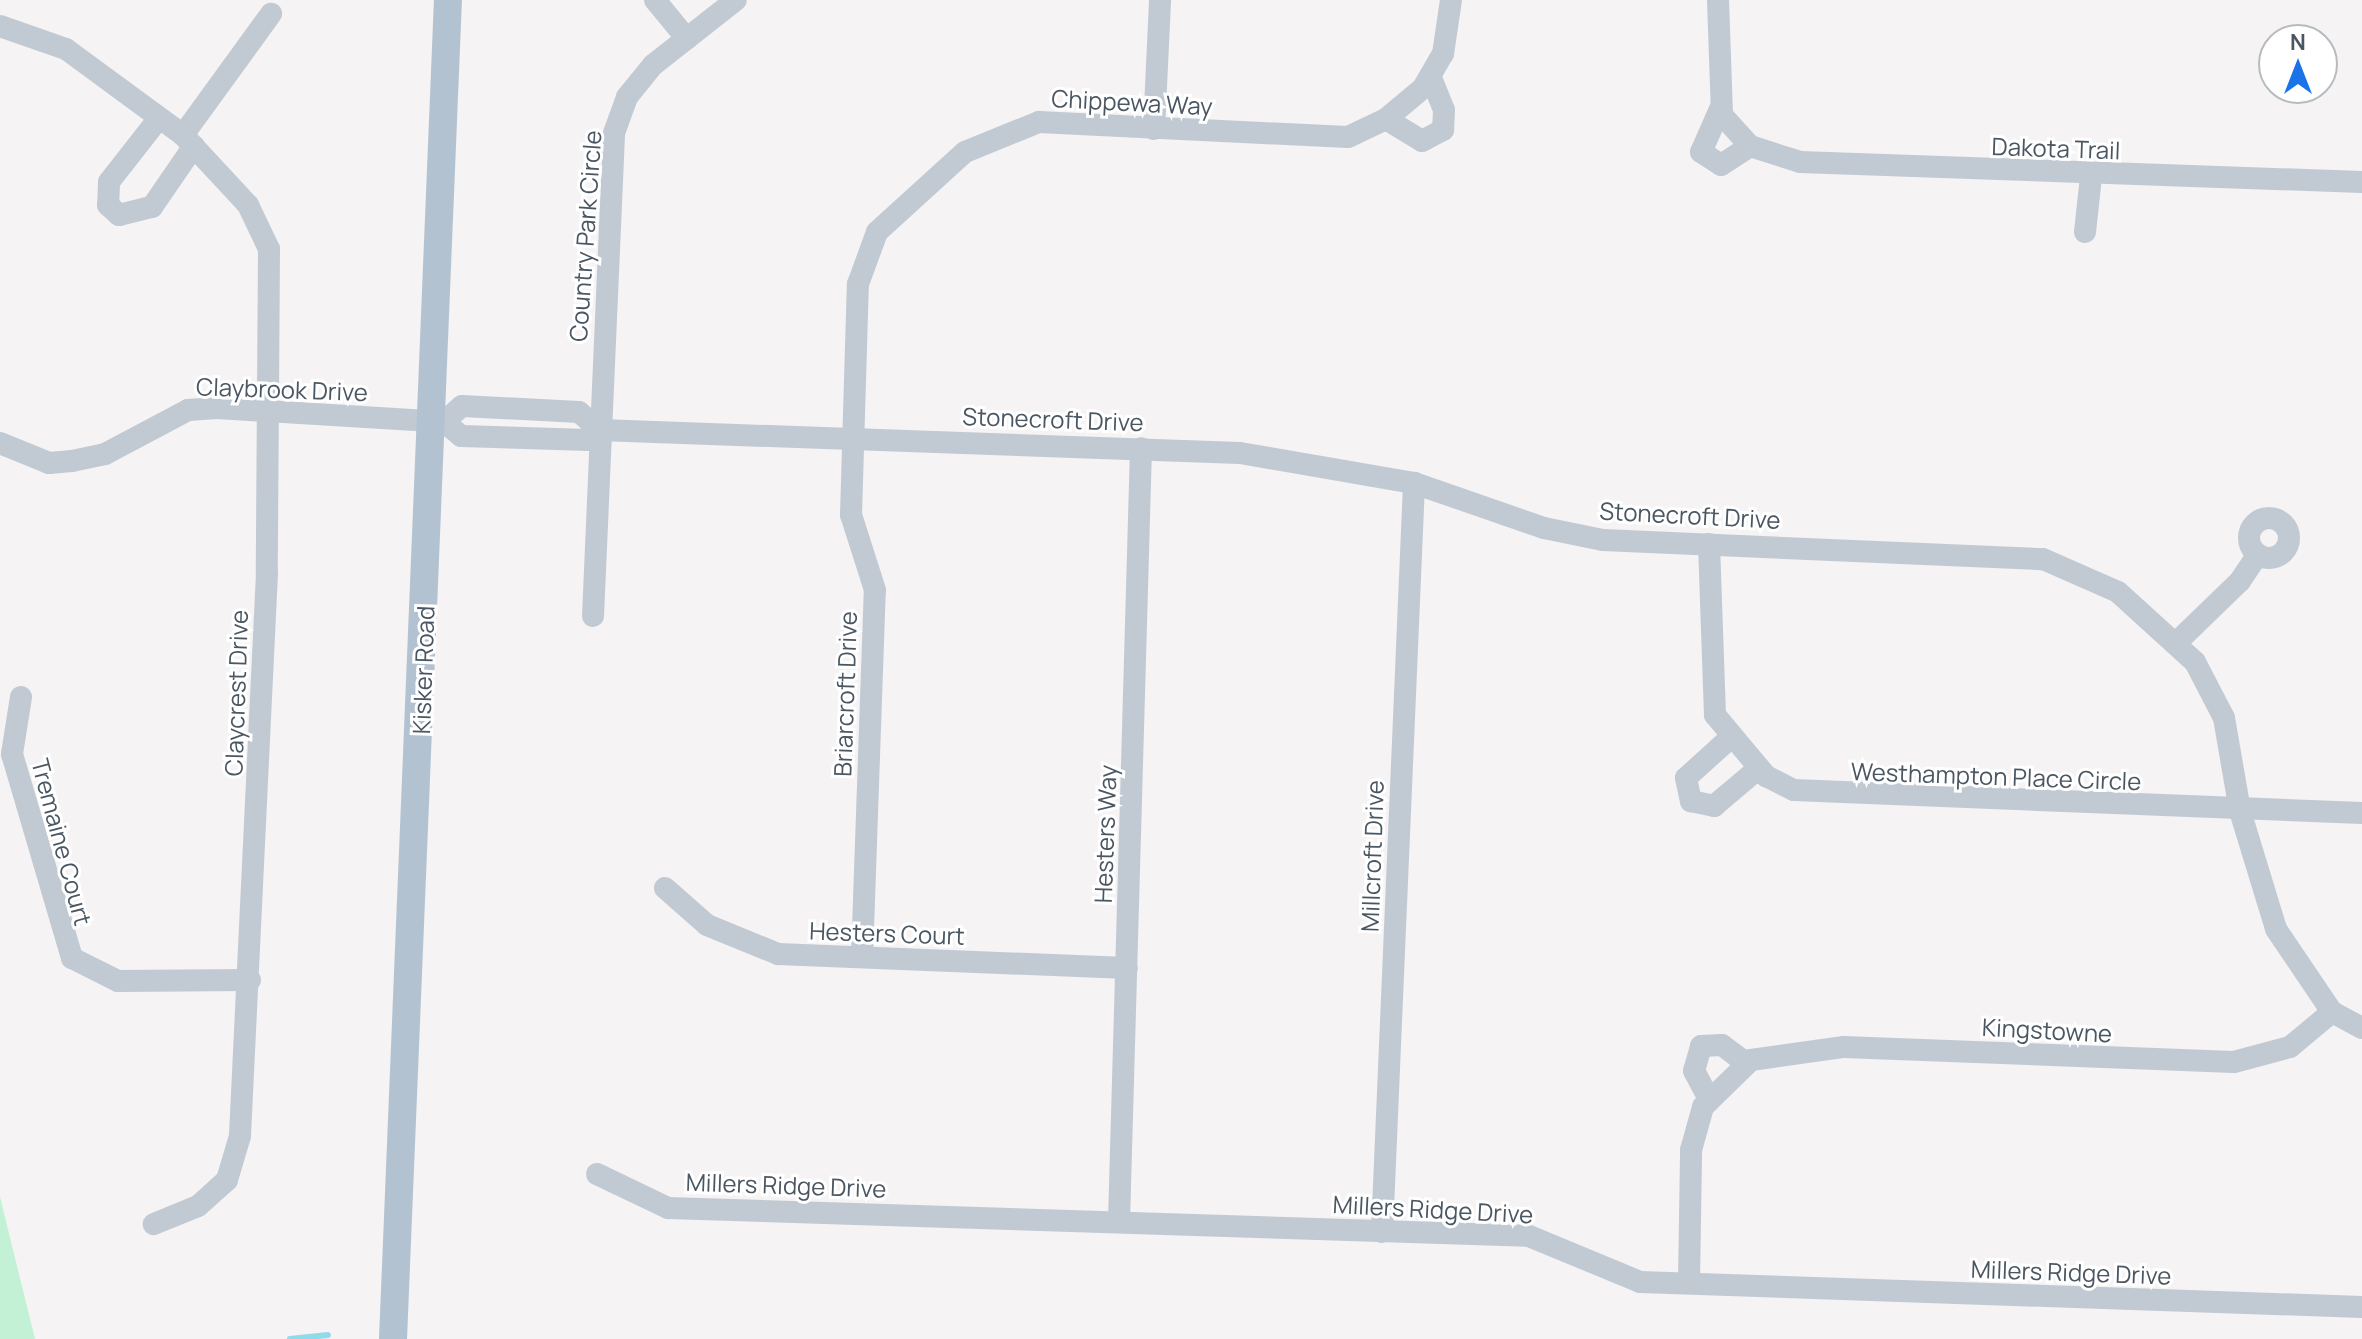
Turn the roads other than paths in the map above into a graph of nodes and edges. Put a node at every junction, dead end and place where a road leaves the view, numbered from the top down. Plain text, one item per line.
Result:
1 (448, 0) edge
2 (655, 0) edge
3 (736, 0) edge
4 (1160, 0) edge
5 (1451, 0) edge
6 (1718, 0) edge
7 (271, 14) dead end
8 (0, 26) edge
9 (687, 39) junction
10 (1430, 76) junction
11 (1720, 109) junction
12 (159, 118) junction
13 (1386, 119) junction
14 (1154, 129) junction
15 (189, 141) junction
16 (1750, 146) junction
17 (2091, 177) junction
18 (2362, 182) edge
19 (2085, 232) dead end
20 (268, 412) junction
21 (439, 421) junction
22 (600, 430) junction
23 (853, 437) junction
24 (0, 443) edge
25 (1141, 448) junction
26 (1414, 483) junction
27 (1709, 544) junction
28 (2258, 554) dead end
29 (593, 616) dead end
30 (2176, 643) junction
31 (21, 697) dead end
32 (1729, 739) junction
33 (1759, 768) junction
34 (2240, 811) junction
35 (2362, 813) edge
36 (665, 888) dead end
37 (862, 957) junction
38 (1127, 968) junction
39 (250, 980) junction
40 (2332, 1012) junction
41 (2362, 1028) edge
42 (1747, 1064) junction
43 (1709, 1099) junction
44 (597, 1174) dead end
45 (1119, 1221) junction
46 (154, 1224) dead end
47 (1382, 1232) junction
48 (1689, 1283) junction
49 (2362, 1307) edge
50 (393, 1339) edge

1 - 21 main road, Kisker Road
2 - 9 street
3 - 9 street, Country Park Circle
4 - 14 street
5 - 10 street, Chippewa Way
6 - 11 street
7 - 15 street
8 - 12 street, Claycrest Drive
9 - 22 street, Country Park Circle
10 - 13 street, Chippewa Way
10 - 13 street
11 - 16 street
11 - 16 street
12 - 15 street, Claycrest Drive
12 - 15 street
13 - 14 street, Chippewa Way
14 - 23 street, Chippewa Way
15 - 20 street, Claycrest Drive
16 - 17 street, Dakota Trail
17 - 18 street, Dakota Trail
17 - 19 street
20 - 21 street, Claybrook Drive
20 - 24 street, Claybrook Drive
20 - 39 street, Claycrest Drive
21 - 22 street, Stonecroft Drive
21 - 50 main road, Kisker Road
22 - 23 street, Stonecroft Drive
22 - 29 street, Country Park Circle
23 - 25 street, Stonecroft Drive
23 - 37 street, Briarcroft Drive
25 - 26 street, Stonecroft Drive
25 - 38 street, Hesters Way
26 - 27 street, Stonecroft Drive
26 - 47 street, Millcroft Drive
27 - 30 street, Stonecroft Drive
27 - 32 street, Westhampton Place Circle
28 - 30 street
30 - 34 street, Stonecroft Drive
31 - 39 street, Tremaine Court
32 - 33 street, Westhampton Place Circle
32 - 33 street
33 - 34 street, Westhampton Place Circle
34 - 35 street, Westhampton Place Circle
34 - 40 street, Stonecroft Drive
36 - 37 street, Hesters Court
37 - 38 street, Hesters Court
38 - 45 street, Hesters Way
39 - 46 street, Claycrest Drive
40 - 41 street, Stonecroft Drive
40 - 42 street, Kingstowne
42 - 43 street, Kingstowne
42 - 43 street
43 - 48 street, Kingstowne
44 - 45 street, Millers Ridge Drive
45 - 47 street, Millers Ridge Drive
47 - 48 street, Millers Ridge Drive
48 - 49 street, Millers Ridge Drive

